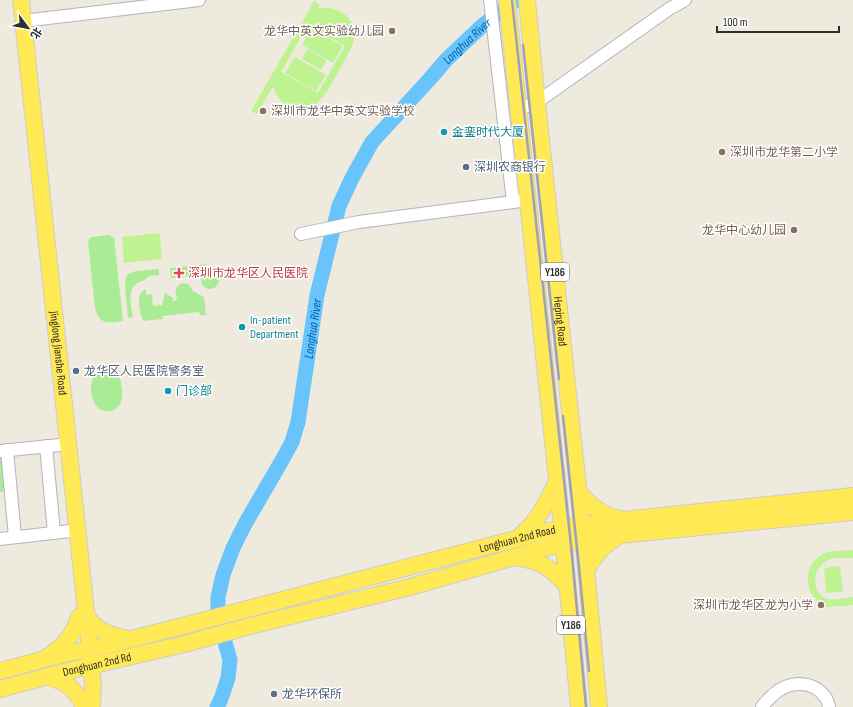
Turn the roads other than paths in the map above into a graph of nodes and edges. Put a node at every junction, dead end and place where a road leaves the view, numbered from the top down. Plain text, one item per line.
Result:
1 (13, 0) edge
2 (21, 0) edge
3 (199, 0) edge
4 (507, 0) edge
5 (527, 0) edge
6 (685, 0) edge
7 (490, 2) edge
8 (24, 21) junction
9 (537, 102) junction
10 (518, 110) junction
11 (520, 201) junction
12 (305, 233) dead end
13 (53, 446) junction
14 (4, 451) edge
15 (556, 481) junction
16 (578, 490) junction
17 (853, 496) edge
18 (853, 512) edge
19 (621, 527) junction
20 (62, 532) junction
21 (583, 533) junction
22 (562, 536) junction
23 (15, 537) junction
24 (518, 538) junction
25 (0, 539) edge
26 (514, 557) junction
27 (586, 570) junction
28 (567, 586) junction
29 (82, 616) junction
30 (190, 624) joint
31 (130, 640) junction
32 (194, 641) joint
33 (86, 650) junction
34 (42, 660) junction
35 (86, 668) junction
36 (0, 671) edge
37 (48, 677) junction
38 (0, 689) edge
39 (85, 706) edge
40 (579, 707) edge
41 (599, 707) edge
42 (762, 707) edge
43 (829, 707) edge

1 - 13 main road, Jinglong Jianshe Road
2 - 8 main road, Jinglong Jianshe Road
3 - 8 street
4 - 10 main road, Heping Road / Y186
5 - 9 main road, Heping Road / Y186
6 - 9 street
7 - 11 street
8 - 29 main road, Jinglong Jianshe Road
9 - 10 street
9 - 16 main road, Heping Road / Y186
10 - 11 main road, Heping Road / Y186
11 - 12 street
11 - 15 main road, Heping Road / Y186
13 - 14 street
13 - 20 main road, Jinglong Jianshe Road
14 - 23 street
15 - 22 main road, Heping Road / Y186
15 - 24 main road
16 - 19 main road
16 - 21 main road, Heping Road / Y186
17 - 19 main road, Longhuan 2nd Road
18 - 19 main road, Longhuan 2nd Road
19 - 21 main road, Longhuan 2nd Road
19 - 27 main road
20 - 23 street
20 - 29 main road, Jinglong Jianshe Road
21 - 22 main road, Longhuan 2nd Road
21 - 27 main road, Heping Road / Y186
22 - 24 main road, Longhuan 2nd Road
22 - 26 main road, Longhuan 2nd Road
22 - 28 main road, Y186
23 - 25 street
24 - 30 main road, Longhuan 2nd Road
26 - 28 main road
26 - 32 main road, Longhuan 2nd Road
27 - 41 main road, Y186
28 - 40 main road, Y186
29 - 31 main road
29 - 33 main road, Jinglong Jianshe Road
29 - 34 main road
30 - 31 main road, Donghuan 2nd Rd
31 - 33 main road, Donghuan 2nd Rd
32 - 35 main road, Donghuan 2nd Rd
33 - 34 main road, Donghuan 2nd Rd
33 - 35 main road, Jinglong Jianshe Road
34 - 36 main road, Donghuan 2nd Rd
35 - 37 main road, Donghuan 2nd Rd
35 - 39 main road, Jinglong Jianshe Road
37 - 38 main road, Donghuan 2nd Rd
37 - 39 main road
42 - 43 street

